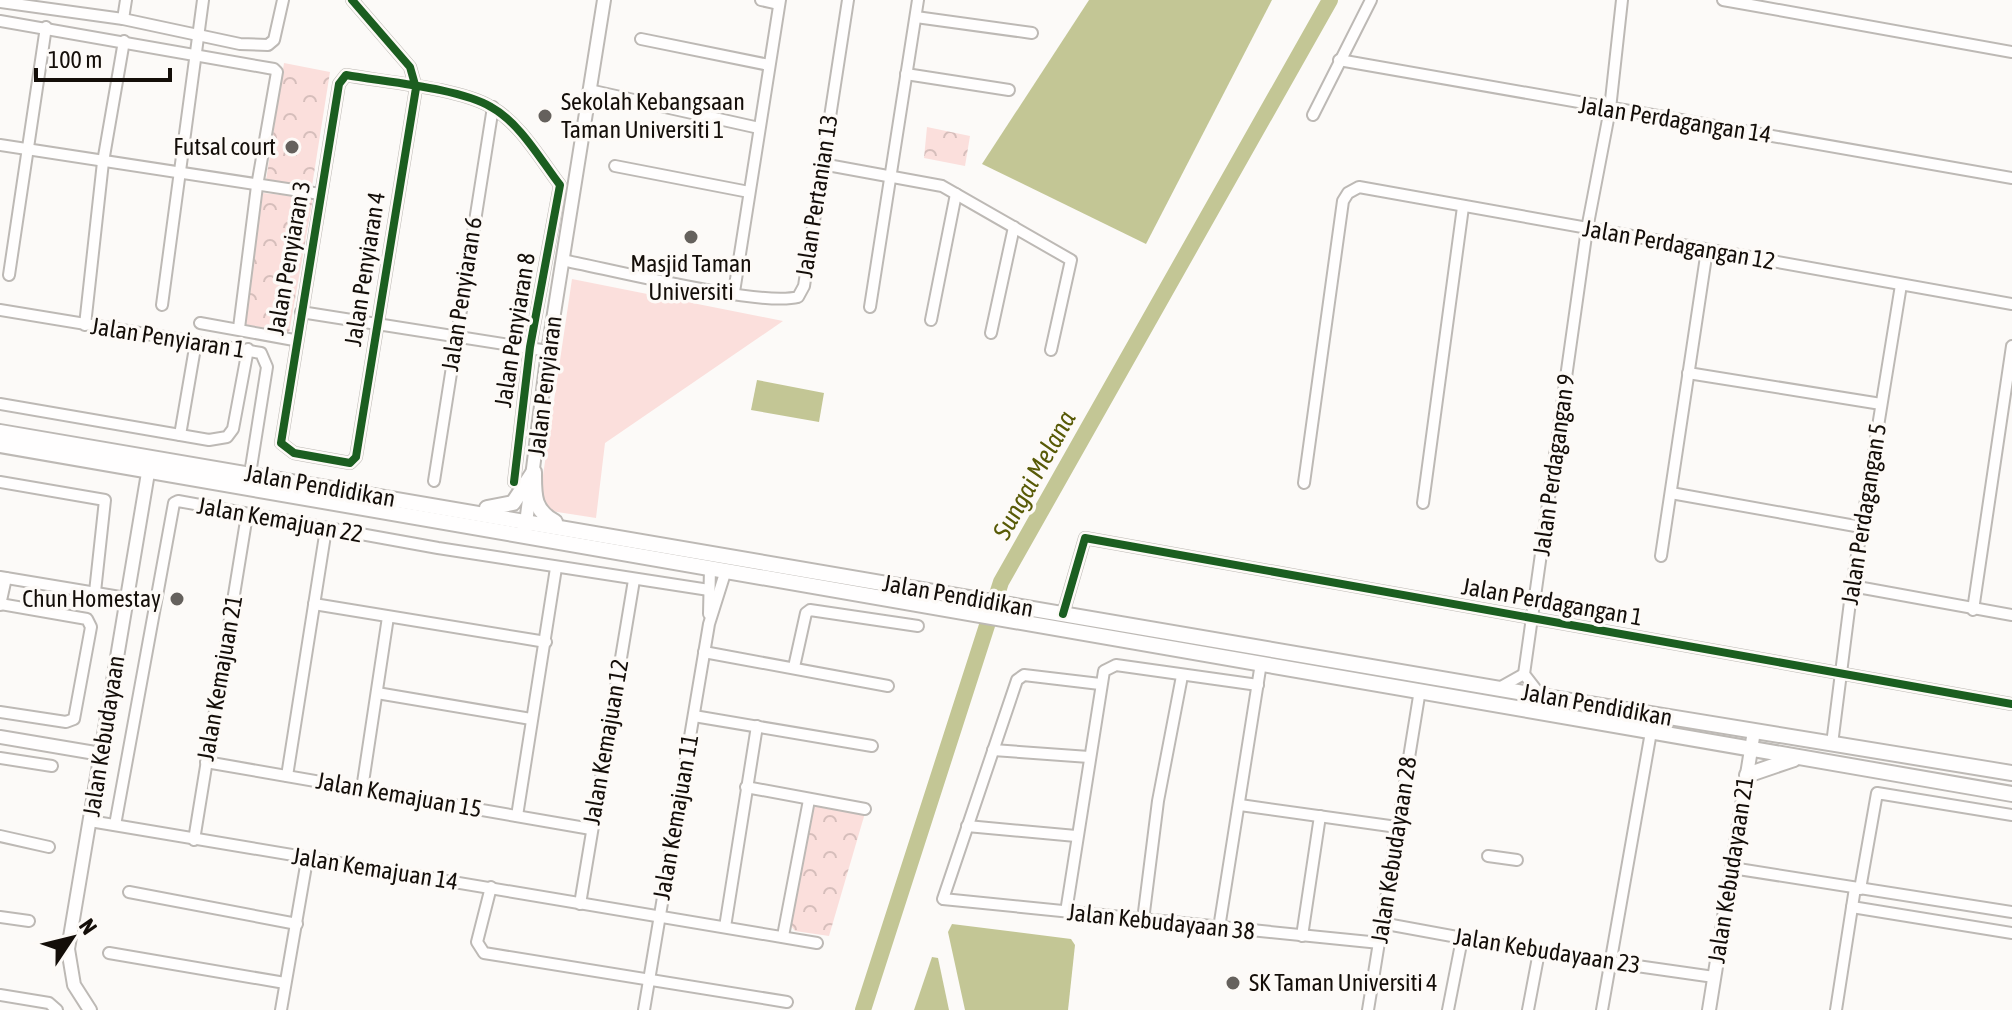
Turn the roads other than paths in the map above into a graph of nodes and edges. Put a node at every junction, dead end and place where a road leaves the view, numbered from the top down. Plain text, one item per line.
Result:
1 (126, 0) edge
2 (203, 0) edge
3 (283, 0) edge
4 (352, 0) edge
5 (604, 0) edge
6 (761, 0) edge
7 (848, 0) edge
8 (918, 0) edge
9 (1371, 0) edge
10 (1622, 0) edge
11 (1723, 0) edge
12 (0, 2) edge
13 (779, 2) edge
14 (47, 6) edge
15 (916, 17) junction
16 (123, 19) junction
17 (0, 21) edge
18 (46, 27) junction
19 (1032, 33) dead end
20 (198, 35) junction
21 (641, 39) dead end
22 (124, 41) junction
23 (2012, 52) edge
24 (196, 55) junction
25 (1339, 60) junction
26 (769, 65) junction
27 (906, 74) junction
28 (416, 88) junction
29 (589, 90) junction
30 (1009, 90) dead end
31 (493, 107) junction
32 (1610, 109) junction
33 (1313, 115) dead end
34 (759, 128) junction
35 (0, 145) edge
36 (26, 150) junction
37 (103, 162) junction
38 (822, 164) junction
39 (615, 166) dead end
40 (181, 174) junction
41 (890, 176) junction
42 (2012, 178) edge
43 (257, 186) junction
44 (749, 192) junction
45 (320, 194) junction
46 (956, 194) junction
47 (1463, 207) junction
48 (1014, 227) junction
49 (1587, 229) junction
50 (1707, 250) junction
51 (562, 260) junction
52 (9, 275) dead end
53 (1901, 285) junction
54 (734, 292) junction
55 (2012, 304) edge
56 (162, 305) dead end
57 (870, 307) dead end
58 (0, 310) edge
59 (301, 312) junction
60 (931, 320) dead end
61 (200, 323) dead end
62 (85, 325) junction
63 (375, 325) junction
64 (239, 328) junction
65 (991, 333) dead end
66 (454, 336) junction
67 (294, 340) junction
68 (196, 342) junction
69 (2012, 346) edge
70 (530, 347) junction
71 (248, 349) junction
72 (1051, 350) dead end
73 (548, 351) junction
74 (1688, 373) junction
75 (0, 404) edge
76 (1881, 404) junction
77 (0, 432) edge
78 (180, 435) junction
79 (279, 439) joint
80 (0, 445) edge
81 (150, 465) junction
82 (534, 472) junction
83 (250, 474) junction
84 (434, 481) dead end
85 (0, 482) edge
86 (514, 482) dead end
87 (1304, 483) dead end
88 (1671, 493) junction
89 (1423, 503) dead end
90 (455, 509) junction
91 (247, 515) junction
92 (1861, 527) junction
93 (525, 528) junction
94 (326, 529) junction
95 (594, 533) junction
96 (1661, 556) dead end
97 (556, 568) junction
98 (710, 568) junction
99 (726, 570) junction
100 (3, 577) edge
101 (634, 580) junction
102 (1852, 586) junction
103 (709, 590) junction
104 (95, 592) junction
105 (126, 598) junction
106 (0, 604) edge
107 (314, 604) junction
108 (1973, 610) junction
109 (1063, 614) junction
110 (2012, 615) edge
111 (388, 617) junction
112 (1532, 618) junction
113 (709, 624) junction
114 (918, 626) dead end
115 (546, 642) junction
116 (704, 652) junction
117 (1261, 663) junction
118 (794, 667) junction
119 (1841, 673) junction
120 (1524, 674) junction
121 (1182, 676) junction
122 (1100, 684) junction
123 (1258, 685) junction
124 (888, 686) dead end
125 (1499, 688) junction
126 (1420, 690) junction
127 (377, 693) junction
128 (1541, 696) junction
129 (2012, 704) edge
130 (0, 712) edge
131 (694, 716) junction
132 (531, 719) junction
133 (757, 726) junction
134 (1754, 731) junction
135 (1651, 732) junction
136 (0, 737) edge
137 (1832, 744) junction
138 (872, 746) dead end
139 (1751, 748) junction
140 (993, 750) junction
141 (101, 754) junction
142 (1089, 757) junction
143 (1798, 757) junction
144 (0, 758) edge
145 (206, 762) junction
146 (52, 766) dead end
147 (2012, 773) edge
148 (1747, 775) junction
149 (287, 776) junction
150 (746, 787) junction
151 (362, 789) junction
152 (2008, 793) edge
153 (809, 800) junction
154 (1240, 805) junction
155 (865, 809) dead end
156 (2012, 815) edge
157 (517, 816) junction
158 (1320, 816) junction
159 (90, 821) junction
160 (115, 825) junction
161 (967, 826) junction
162 (1397, 827) junction
163 (591, 829) junction
164 (0, 836) edge
165 (1076, 836) junction
166 (194, 840) junction
167 (49, 847) dead end
168 (1488, 856) dead end
169 (307, 860) junction
170 (1517, 860) dead end
171 (1732, 868) junction
172 (491, 887) junction
173 (1858, 888) junction
174 (129, 892) dead end
175 (580, 904) junction
176 (1852, 907) junction
177 (1066, 912) junction
178 (2012, 912) edge
179 (659, 916) junction
180 (0, 917) edge
181 (1143, 920) junction
182 (29, 921) dead end
183 (1381, 923) junction
184 (297, 924) junction
185 (725, 927) junction
186 (1219, 928) junction
187 (2012, 933) edge
188 (783, 936) junction
189 (1302, 936) junction
190 (1462, 939) junction
191 (817, 943) dead end
192 (1380, 943) junction
193 (1539, 952) junction
194 (109, 953) dead end
195 (1611, 962) junction
196 (1714, 977) junction
197 (649, 979) junction
198 (285, 983) junction
199 (0, 995) edge
200 (787, 1002) dead end
201 (57, 1010) edge
202 (90, 1010) edge
203 (281, 1010) edge
204 (644, 1010) edge
205 (1368, 1010) edge
206 (1448, 1010) edge
207 (1528, 1010) edge
208 (1602, 1010) edge
209 (1709, 1010) edge
210 (1836, 1010) edge

1 - 16 street
2 - 20 street
3 - 20 street
4 - 28 street
5 - 29 street, Jalan Penyiaran
6 - 13 street
7 - 38 street, Jalan Pertanian 13
8 - 15 street
9 - 25 street
10 - 32 street, Jalan Perdagangan 9
11 - 23 street
12 - 14 street
13 - 26 street
14 - 16 street
15 - 19 street
15 - 27 street
16 - 20 street
17 - 18 street
18 - 22 street
18 - 36 street
20 - 24 street
21 - 26 street
22 - 24 street
22 - 37 street
24 - 40 street
24 - 43 street
25 - 32 street, Jalan Perdagangan 14
25 - 33 street
26 - 34 street
27 - 30 street
27 - 41 street
28 - 31 street
28 - 45 street, Jalan Penyiaran 3
28 - 63 street, Jalan Penyiaran 4
29 - 34 street
29 - 51 street, Jalan Penyiaran
31 - 66 street, Jalan Penyiaran 6
31 - 70 street, Jalan Penyiaran 8
32 - 42 street, Jalan Perdagangan 14
32 - 49 street, Jalan Perdagangan 9
34 - 44 street
35 - 36 street
36 - 37 street
36 - 52 street
37 - 40 street
37 - 62 street
38 - 41 street
38 - 54 street, Jalan Pertanian 13
39 - 44 street
40 - 43 street
40 - 56 street
41 - 46 street
41 - 57 street
43 - 45 street
43 - 64 street
44 - 54 street
45 - 59 street, Jalan Penyiaran 3
46 - 48 street
46 - 60 street
47 - 49 street, Jalan Perdagangan 12
47 - 87 street, Jalan Perdagangan 12
47 - 89 street
48 - 65 street
48 - 72 street
49 - 50 street, Jalan Perdagangan 12
49 - 112 street, Jalan Perdagangan 9
50 - 53 street, Jalan Perdagangan 12
50 - 74 street
51 - 54 street, Jalan Pertanian 13
51 - 73 street, Jalan Penyiaran
53 - 55 street, Jalan Perdagangan 12
53 - 76 street, Jalan Perdagangan 5
58 - 62 street, Jalan Penyiaran 1
59 - 63 street
59 - 67 street, Jalan Penyiaran 3
61 - 64 street
62 - 68 street, Jalan Penyiaran 1
63 - 66 street
63 - 79 street, Jalan Penyiaran 4
64 - 67 street
66 - 70 street
66 - 84 street, Jalan Penyiaran 6
67 - 79 street, Jalan Penyiaran 3
68 - 71 street, Jalan Penyiaran 1
68 - 78 street
69 - 108 street
70 - 73 street
70 - 86 street, Jalan Penyiaran 8
71 - 78 street
71 - 83 street, Jalan Penyiaran 1
73 - 82 street, Jalan Penyiaran
74 - 76 street
74 - 88 street
75 - 78 street
76 - 92 street, Jalan Perdagangan 5
77 - 81 main road, Jalan Pendidikan
80 - 81 main road, Jalan Pendidikan
81 - 83 main road, Jalan Pendidikan
81 - 93 main road, Jalan Pendidikan
81 - 105 street, Jalan Kebudayaan
82 - 90 main road
82 - 93 street, Jalan Penyiaran
82 - 95 main road
83 - 90 main road, Jalan Pendidikan
85 - 104 street
88 - 92 street
88 - 96 street
90 - 93 main road, Jalan Pendidikan
91 - 94 street, Jalan Kemajuan 22
91 - 145 street, Jalan Kemajuan 21
91 - 160 street, Jalan Kemajuan 22
92 - 102 street, Jalan Perdagangan 5
93 - 95 main road, Jalan Pendidikan
93 - 98 main road, Jalan Pendidikan
94 - 97 street, Jalan Kemajuan 22
94 - 107 street
95 - 109 main road, Jalan Pendidikan
97 - 101 street, Jalan Kemajuan 22
97 - 115 street
98 - 99 main road, Jalan Pendidikan
98 - 103 street, Jalan Kemajuan 11
99 - 113 street, Jalan Kemajuan 11
99 - 117 main road, Jalan Pendidikan
100 - 104 street
100 - 106 street
101 - 103 street, Jalan Kemajuan 22
101 - 163 street, Jalan Kemajuan 12
102 - 108 street
102 - 119 street, Jalan Perdagangan 5
103 - 113 street, Jalan Kemajuan 11
104 - 105 street
105 - 141 street, Jalan Kebudayaan
106 - 130 street
107 - 111 street
107 - 149 street
108 - 110 street
109 - 112 street, Jalan Perdagangan 1
109 - 125 main road, Jalan Pendidikan
111 - 115 street
111 - 127 street
112 - 119 street, Jalan Perdagangan 1
112 - 120 street, Jalan Perdagangan 9
113 - 116 street, Jalan Kemajuan 11
114 - 118 street
115 - 132 street
116 - 118 street
116 - 131 street, Jalan Kemajuan 11
117 - 123 street
117 - 126 main road, Jalan Pendidikan
118 - 124 street
119 - 129 street, Jalan Perdagangan 1
119 - 137 street, Jalan Perdagangan 5
120 - 125 street
120 - 128 street
121 - 122 street
121 - 123 street
121 - 181 street
122 - 140 street
122 - 142 street
123 - 154 street
125 - 128 main road, Jalan Pendidikan
126 - 135 main road, Jalan Pendidikan
126 - 162 street, Jalan Kebudayaan 28
127 - 132 street
127 - 151 street
128 - 134 main road, Jalan Pendidikan
131 - 133 street
131 - 179 street, Jalan Kemajuan 11
132 - 157 street
133 - 138 street
133 - 150 street
134 - 137 main road, Jalan Pendidikan
134 - 139 street, Jalan Kebudayaan 21
135 - 139 main road, Jalan Pendidikan
135 - 195 street
136 - 141 street
137 - 147 main road, Jalan Pendidikan
139 - 143 main road, Jalan Pendidikan
139 - 148 street, Jalan Kebudayaan 21
140 - 142 street
140 - 161 street
141 - 159 street, Jalan Kebudayaan
142 - 165 street
143 - 148 main road
143 - 152 main road, Jalan Pendidikan
144 - 146 street
145 - 149 street, Jalan Kemajuan 15
145 - 166 street, Jalan Kemajuan 21
148 - 171 street, Jalan Kebudayaan 21
149 - 151 street, Jalan Kemajuan 15
150 - 153 street
150 - 185 street
151 - 157 street, Jalan Kemajuan 15
153 - 155 street
153 - 188 street
154 - 158 street
154 - 186 street
156 - 173 street
157 - 163 street, Jalan Kemajuan 15
158 - 162 street
158 - 189 street
159 - 160 street, Jalan Kemajuan 14
159 - 202 street, Jalan Kebudayaan
160 - 166 street, Jalan Kemajuan 14
161 - 165 street
161 - 177 street, Jalan Kebudayaan 38
162 - 183 street, Jalan Kebudayaan 28
163 - 175 street, Jalan Kemajuan 12
164 - 167 street
165 - 177 street
166 - 169 street, Jalan Kemajuan 14
168 - 170 street
169 - 172 street, Jalan Kemajuan 14
169 - 184 street
171 - 173 street
171 - 196 street, Jalan Kebudayaan 21
172 - 175 street, Jalan Kemajuan 14
172 - 197 street
173 - 176 street
173 - 178 street
174 - 184 street
175 - 179 street, Jalan Kemajuan 14
176 - 187 street
176 - 210 street
177 - 181 street, Jalan Kebudayaan 38
179 - 185 street, Jalan Kemajuan 14
179 - 197 street, Jalan Kemajuan 11
180 - 182 street
181 - 186 street, Jalan Kebudayaan 38
183 - 190 street, Jalan Kebudayaan 23
183 - 192 street, Jalan Kebudayaan 28
184 - 198 street
185 - 188 street, Jalan Kemajuan 14
186 - 189 street, Jalan Kebudayaan 38
188 - 191 street, Jalan Kemajuan 14
189 - 192 street, Jalan Kebudayaan 38
190 - 193 street, Jalan Kebudayaan 23
190 - 206 street
192 - 205 street, Jalan Kebudayaan 28
193 - 195 street, Jalan Kebudayaan 23
193 - 207 street
194 - 198 street
195 - 196 street, Jalan Kebudayaan 23
195 - 208 street
196 - 209 street, Jalan Kebudayaan 21
197 - 200 street
197 - 204 street, Jalan Kemajuan 11
198 - 203 street
199 - 201 street

